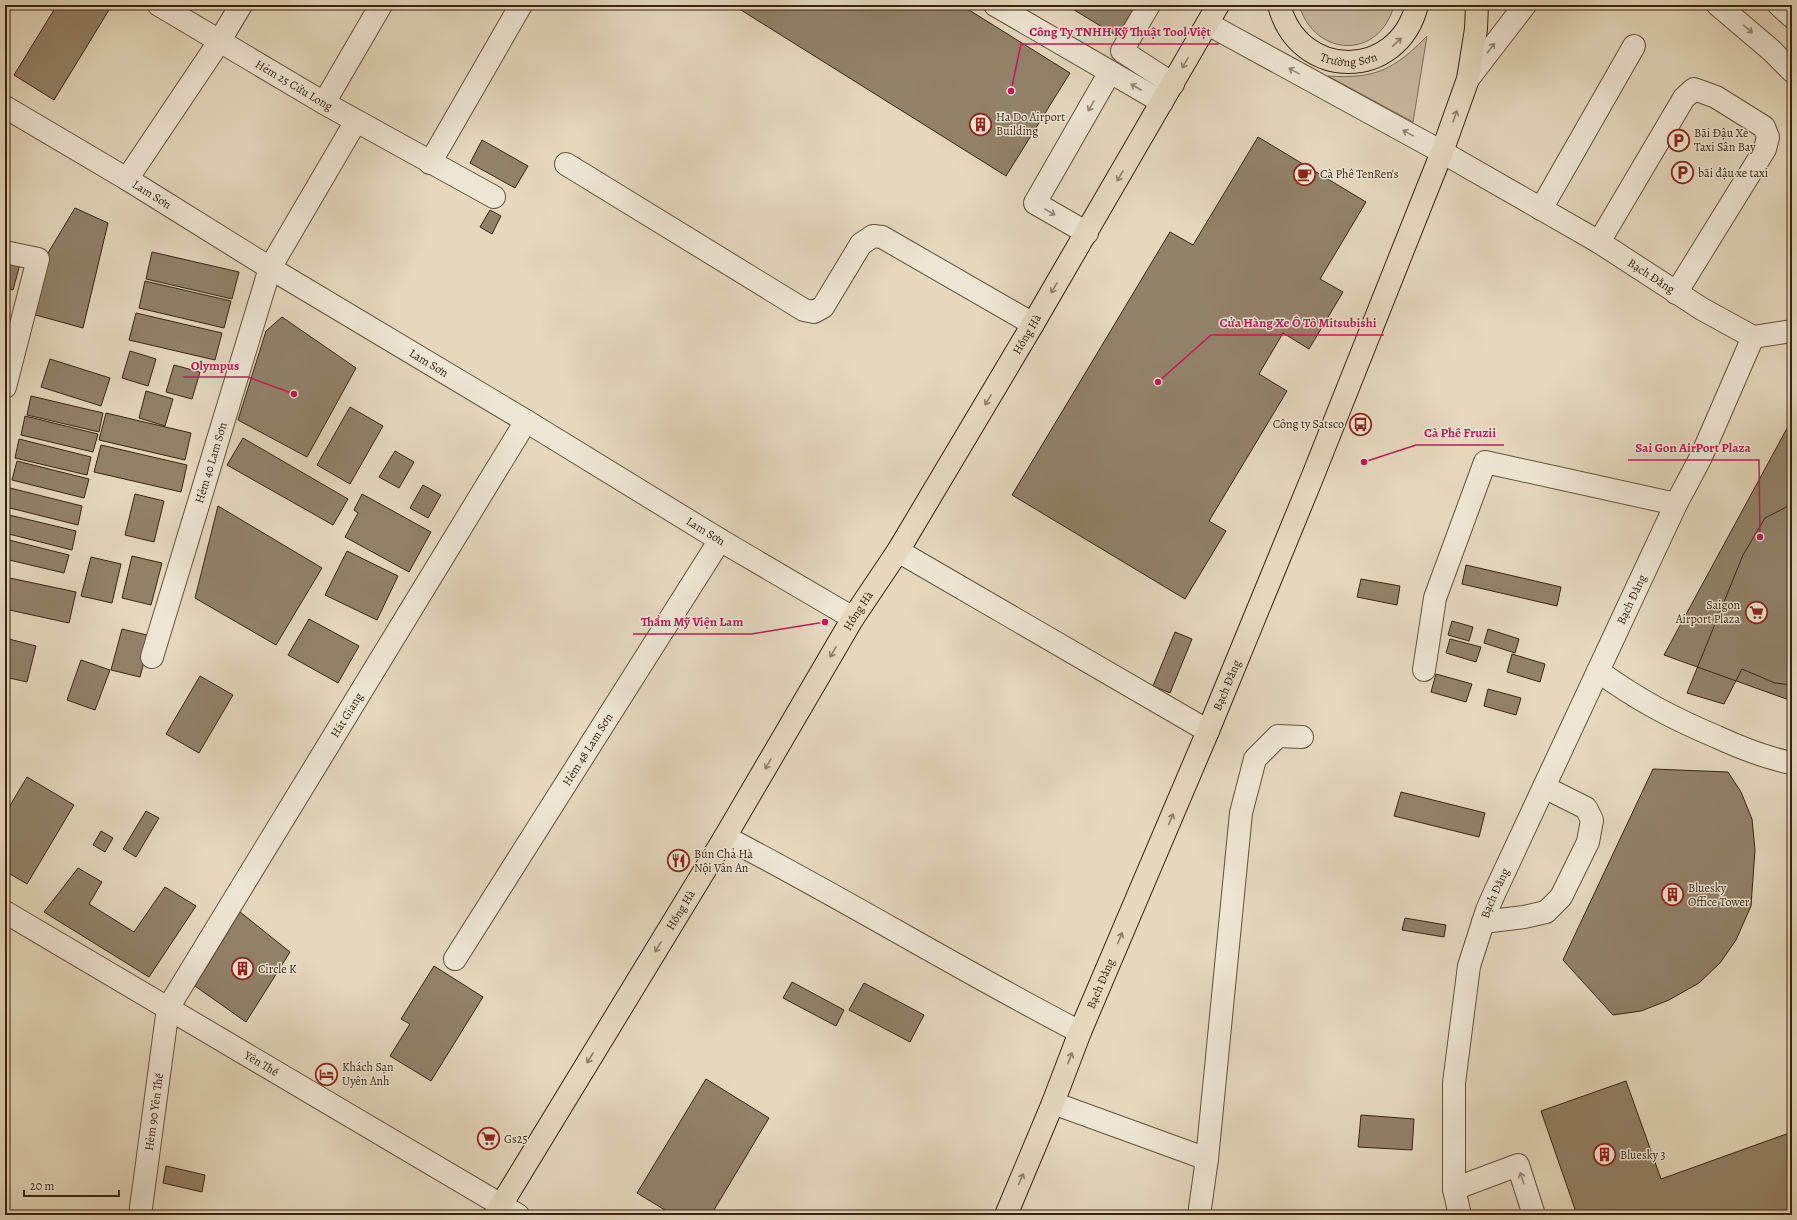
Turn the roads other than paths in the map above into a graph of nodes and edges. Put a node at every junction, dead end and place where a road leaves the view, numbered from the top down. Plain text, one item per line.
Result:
1 (159, 5) edge
2 (241, 5) edge
3 (381, 5) edge
4 (521, 5) edge
5 (995, 5) edge
6 (1149, 5) edge
7 (1279, 5) edge
8 (1417, 5) edge
9 (1477, 5) edge
10 (1525, 5) edge
11 (1718, 5) edge
12 (1780, 5) edge
13 (1213, 14) edge
14 (1792, 17) edge
15 (219, 42) junction
16 (1634, 46) dead end
17 (1110, 72) junction
18 (1792, 72) edge
19 (1468, 79) junction
20 (1173, 84) junction
21 (1162, 102) junction
22 (324, 103) junction
23 (5, 107) edge
24 (356, 121) junction
25 (1442, 152) junction
26 (430, 162) junction
27 (566, 164) dead end
28 (127, 179) junction
29 (494, 197) dead end
30 (1541, 209) junction
31 (1087, 233) junction
32 (1599, 242) junction
33 (5, 252) edge
34 (270, 268) junction
35 (1676, 292) junction
36 (1033, 324) junction
37 (1792, 331) edge
38 (1753, 337) junction
39 (5, 387) edge
40 (526, 421) junction
41 (1676, 504) junction
42 (720, 540) junction
43 (898, 551) junction
44 (853, 618) junction
45 (152, 657) dead end
46 (1424, 670) dead end
47 (1598, 671) junction
48 (1208, 731) junction
49 (1302, 737) dead end
50 (1792, 763) edge
51 (1544, 788) junction
52 (725, 837) junction
53 (5, 912) edge
54 (1483, 922) junction
55 (455, 959) dead end
56 (168, 1008) junction
57 (1080, 1032) junction
58 (1053, 1103) junction
59 (1207, 1159) junction
60 (1454, 1189) junction
61 (505, 1211) edge
62 (140, 1215) edge
63 (1006, 1215) edge
64 (1199, 1215) edge
65 (1460, 1215) edge
66 (1534, 1215) edge

1 - 15 street, Hẻm 25 Cửu Long
2 - 15 street
3 - 22 street
4 - 26 street
5 - 17 street
6 - 20 street
7 -> 8 main road, Trường Sơn
9 - 19 main road, Bạch Đằng
19 -> 10 street
11 -> 18 street
12 - 14 street
13 -> 20 main road, Hồng Hà
25 -> 13 street
15 - 22 street, Hẻm 25 Cửu Long
15 - 28 street
16 - 30 street
21 -> 17 street
17 -> 31 street
25 -> 19 main road, Bạch Đằng
20 - 21 main road, Hồng Hà
21 -> 31 main road, Hồng Hà
22 - 24 street, Hẻm 25 Cửu Long
23 - 28 street, Lam Sơn
24 - 26 street, Hẻm 25 Cửu Long
24 - 34 street, Hẻm 40 Lam Sơn
25 - 30 street, Bạch Đằng
25 - 48 main road, Bạch Đằng
26 - 29 street, Hẻm 25 Cửu Long
27 - 36 street
28 - 34 street, Lam Sơn
30 - 32 street, Bạch Đằng
31 -> 36 main road, Hồng Hà
32 - 35 street, Bạch Đằng
32 - 35 street
33 - 39 street
34 - 40 street, Lam Sơn
34 - 45 street, Hẻm 40 Lam Sơn
35 - 38 street, Bạch Đằng
36 -> 43 main road, Hồng Hà
37 - 38 street
38 - 41 street, Bạch Đằng
40 - 42 street, Lam Sơn
40 - 56 street, Hát Giang
41 - 46 street
41 - 47 street, Bạch Đằng
42 - 44 street, Lam Sơn
42 - 55 street, Hẻm 48 Lam Sơn
43 - 44 main road, Hồng Hà
43 - 48 street
44 -> 52 main road, Hồng Hà
47 - 50 street
47 - 51 street, Bạch Đằng
57 -> 48 main road, Bạch Đằng
49 - 59 street
51 - 54 street, Bạch Đằng
51 - 54 street
52 - 57 street
52 -> 61 main road, Hồng Hà
53 - 56 street, Yên Thế
54 - 60 street, Bạch Đằng
56 - 61 street, Yên Thế
56 - 62 street, Hẻm 90 Yên Thế
58 -> 57 main road, Bạch Đằng
58 - 59 street
63 -> 58 main road, Bạch Đằng
59 - 64 street
60 - 65 street, Bạch Đằng
66 -> 60 street

